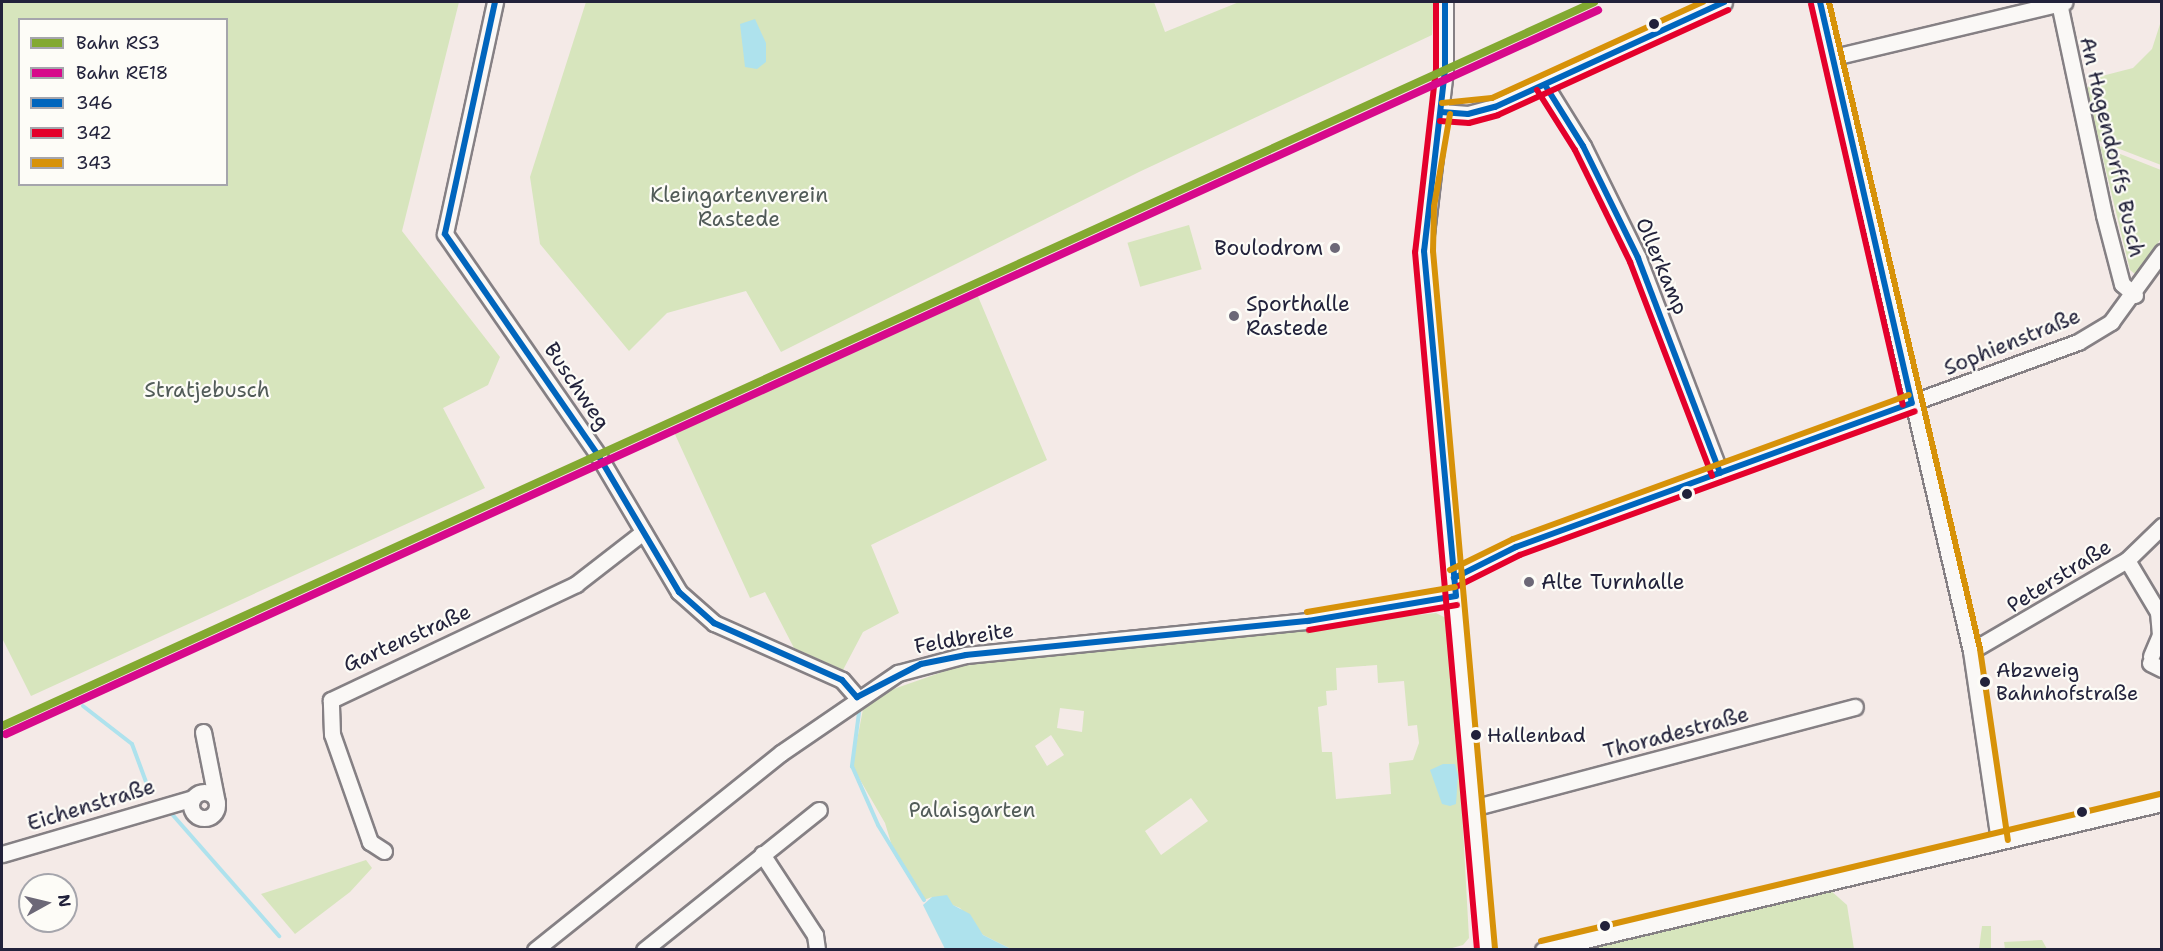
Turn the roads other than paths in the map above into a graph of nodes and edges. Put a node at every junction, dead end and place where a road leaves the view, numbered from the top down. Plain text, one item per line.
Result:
1 (495, 2) edge
2 (1445, 2) edge
3 (1724, 2) edge
4 (1820, 2) edge
5 (2062, 2) edge
6 (1834, 57) junction
7 (1545, 85) junction
8 (1441, 112) junction
9 (2162, 252) edge
10 (2135, 295) junction
11 (1912, 403) junction
12 (1720, 473) junction
13 (2162, 526) edge
14 (643, 532) junction
15 (2127, 560) junction
16 (1454, 578) junction
17 (1456, 596) junction
18 (1971, 651) junction
19 (2154, 663) edge
20 (857, 696) junction
21 (1855, 707) dead end
22 (203, 732) dead end
23 (193, 798) junction
24 (217, 803) junction
25 (2162, 803) edge
26 (1472, 808) junction
27 (819, 810) dead end
28 (1999, 841) junction
29 (384, 852) dead end
30 (2, 854) edge
31 (762, 854) junction
32 (536, 950) edge
33 (644, 950) edge
34 (817, 950) edge
35 (1486, 950) edge
36 (1543, 950) edge

1 - 14 street, Buschweg
2 - 8 street
3 - 7 street
4 - 6 street
5 - 6 street
5 - 10 street, An Hagendorffs Busch
6 - 11 street
7 - 8 street
7 - 12 street, Ollerkamp
8 - 16 street
9 - 10 street, Sophienstraße
10 - 11 street, Sophienstraße
11 - 12 street, Sophienstraße
11 - 18 street
12 - 16 street, Sophienstraße
13 - 15 street, Peterstraße
14 - 20 street, Buschweg
14 - 29 street, Gartenstraße
15 - 18 street, Peterstraße
15 - 19 street
16 - 17 street
17 - 20 street, Feldbreite
17 - 26 street
18 - 28 street
20 - 32 street, Feldbreite
21 - 26 street, Thoradestraße
22 - 24 street
23 - 24 street, Eichenstraße
23 - 24 street
23 - 30 street, Eichenstraße
25 - 28 street
26 - 35 street
27 - 31 street
28 - 36 street
31 - 33 street
31 - 34 street

